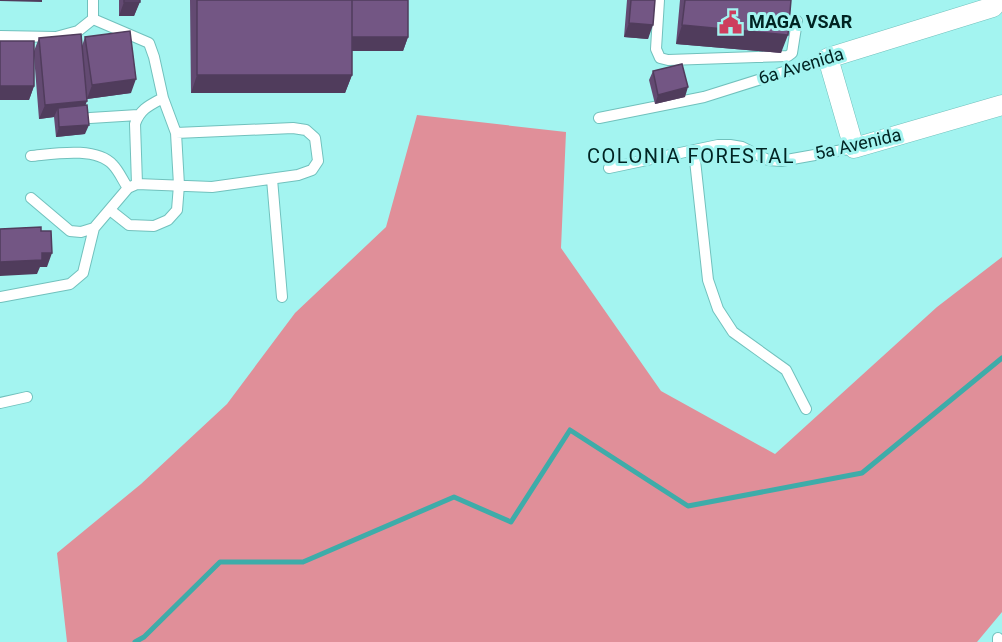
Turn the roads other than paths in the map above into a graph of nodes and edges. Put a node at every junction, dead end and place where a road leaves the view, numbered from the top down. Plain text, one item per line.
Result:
1 (93, 0) edge
2 (659, 0) edge
3 (998, 0) edge
4 (93, 19) junction
5 (797, 21) dead end
6 (0, 36) edge
7 (828, 58) junction
8 (163, 98) junction
9 (1002, 105) edge
10 (138, 115) junction
11 (90, 118) edge
12 (599, 118) dead end
13 (176, 132) junction
14 (854, 148) junction
15 (694, 151) junction
16 (31, 156) dead end
17 (609, 168) dead end
18 (272, 179) junction
19 (179, 185) junction
20 (132, 186) junction
21 (31, 198) dead end
22 (110, 210) junction
23 (93, 228) junction
24 (0, 297) edge
25 (282, 297) dead end
26 (27, 397) dead end
27 (0, 403) edge
28 (806, 409) dead end

1 - 4 lane
2 - 5 lane
3 - 7 street, 6a Avenida
4 - 6 lane
4 - 8 lane
7 - 12 lane, 6a Avenida
7 - 14 street
8 - 10 lane
8 - 13 lane
9 - 14 street, 5a Avenida
10 - 11 lane
10 - 20 lane
13 - 18 lane
13 - 19 lane
14 - 15 lane, 5a Avenida
15 - 17 lane, 5a Avenida
15 - 28 lane
16 - 20 lane
18 - 19 lane
18 - 25 lane
19 - 20 lane
19 - 22 lane
20 - 22 lane
21 - 23 lane
22 - 23 lane
23 - 24 lane
26 - 27 lane

